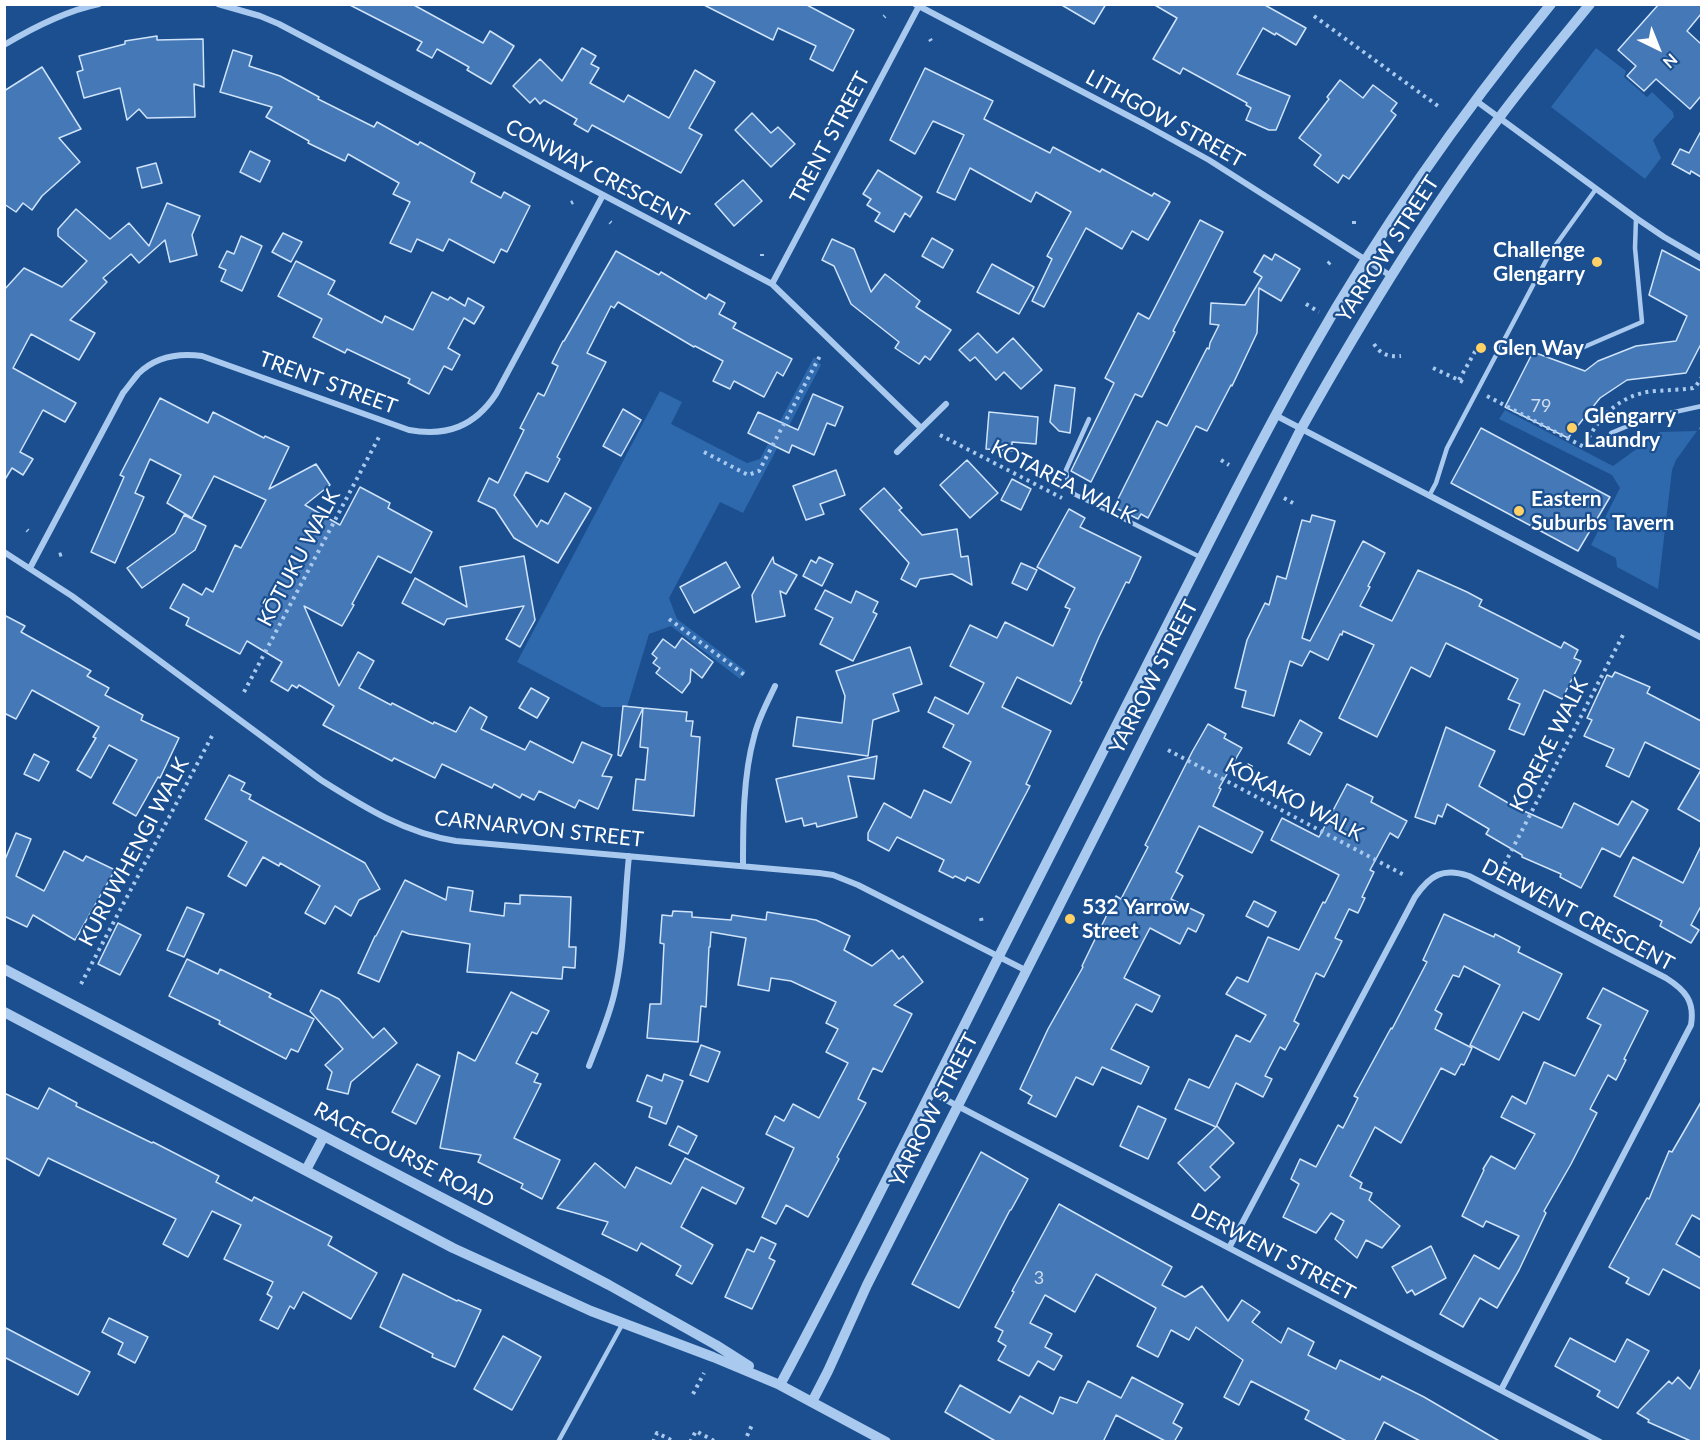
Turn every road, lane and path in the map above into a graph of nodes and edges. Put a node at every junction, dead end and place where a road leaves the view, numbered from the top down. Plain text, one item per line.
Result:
1 (99, 4) edge
2 (218, 4) edge
3 (1551, 4) edge
4 (1590, 4) edge
5 (917, 5) edge
6 (1314, 16) dead end
7 (4, 45) edge
8 (1475, 100) junction
9 (1438, 106) dead end
10 (1499, 118) junction
11 (1596, 189) junction
12 (603, 195) junction
13 (1636, 218) junction
14 (1701, 258) edge
15 (1366, 260) junction
16 (1391, 276) junction
17 (772, 284) junction
18 (1306, 304) dead end
19 (1321, 313) dead end
20 (1481, 341) dead end
21 (1374, 344) dead end
22 (1577, 350) dead end
23 (821, 354) dead end
24 (1401, 356) dead end
25 (1433, 368) dead end
26 (1701, 377) edge
27 (1486, 395) dead end
28 (946, 404) dead end
29 (1701, 406) edge
30 (1275, 415) junction
31 (1089, 419) dead end
32 (921, 428) junction
33 (1301, 429) junction
34 (1611, 433) dead end
35 (940, 435) dead end
36 (379, 437) dead end
37 (704, 452) dead end
38 (897, 452) dead end
39 (1221, 460) dead end
40 (1229, 465) dead end
41 (1429, 496) junction
42 (1284, 498) dead end
43 (1067, 501) dead end
44 (1293, 503) dead end
45 (4, 552) edge
46 (1202, 558) junction
47 (30, 568) junction
48 (669, 619) dead end
49 (1624, 633) dead end
50 (1701, 638) edge
51 (746, 676) dead end
52 (775, 686) dead end
53 (244, 692) dead end
54 (213, 734) dead end
55 (1168, 750) dead end
56 (629, 856) junction
57 (743, 866) junction
58 (1501, 871) dead end
59 (1406, 876) dead end
60 (999, 957) junction
61 (4, 969) edge
62 (1027, 971) junction
63 (81, 984) dead end
64 (4, 1012) edge
65 (589, 1066) dead end
66 (931, 1092) junction
67 (957, 1106) junction
68 (324, 1136) junction
69 (306, 1170) junction
70 (1229, 1248) junction
71 (623, 1322) junction
72 (704, 1373) dead end
73 (780, 1385) junction
74 (1501, 1390) junction
75 (693, 1394) dead end
76 (812, 1402) junction
77 (752, 1425) dead end
78 (747, 1436) dead end
79 (880, 1440) edge
80 (558, 1442) edge
81 (653, 1442) edge
82 (675, 1442) edge
83 (690, 1442) edge
84 (716, 1442) edge
85 (1600, 1442) edge

1 - 7 street
2 - 12 street, CONWAY CRESCENT
3 - 8 street, YARROW STREET
4 - 10 street, YARROW STREET
5 - 15 street, LITHGOW STREET
5 - 17 street, TRENT STREET
6 - 9 path
8 - 10 street
8 - 15 street, YARROW STREET
10 - 11 street
10 - 16 street, YARROW STREET
11 - 13 street
11 - 41 lane
12 - 17 street, CONWAY CRESCENT
12 - 47 street, TRENT STREET
13 - 14 street
13 - 22 lane
15 - 16 street, LITHGOW STREET
15 - 30 street, YARROW STREET
16 - 33 street, YARROW STREET
17 - 32 street, CONWAY CRESCENT
18 - 19 path
20 - 25 path
21 - 24 path
23 - 37 path
26 - 27 path
28 - 32 street
29 - 34 lane
30 - 33 street
30 - 46 street, YARROW STREET
31 - 46 lane
32 - 38 street
33 - 41 street
33 - 62 street, YARROW STREET
35 - 43 path, KOTAREA WALK
36 - 53 path, KŌTUKU WALK
39 - 40 path
41 - 50 street
42 - 44 path
45 - 47 street, CARNARVON STREET
46 - 60 street, YARROW STREET
47 - 56 street, CARNARVON STREET
48 - 51 path
49 - 58 path, KOREKE WALK
52 - 57 street
54 - 63 path, KURUWHENGI WALK
55 - 59 path, KŌKAKO WALK
56 - 57 street, CARNARVON STREET
56 - 65 street
57 - 60 street, CARNARVON STREET
60 - 62 street, CARNARVON STREET
60 - 66 street, YARROW STREET
61 - 68 street, RACECOURSE ROAD
62 - 67 street, YARROW STREET
64 - 69 street, RACECOURSE ROAD
66 - 67 street, DERWENT STREET
66 - 73 street, YARROW STREET
67 - 70 street, DERWENT STREET
67 - 76 street, YARROW STREET
68 - 69 street
68 - 73 street, RACECOURSE ROAD
69 - 71 street, RACECOURSE ROAD
70 - 74 street, DERWENT STREET
70 - 74 street, DERWENT CRESCENT
71 - 73 street, RACECOURSE ROAD
71 - 80 lane
72 - 75 path
73 - 76 street, RACECOURSE ROAD
74 - 85 street, DERWENT STREET
76 - 79 street, RACECOURSE ROAD
77 - 78 path
81 - 82 path
83 - 84 path

